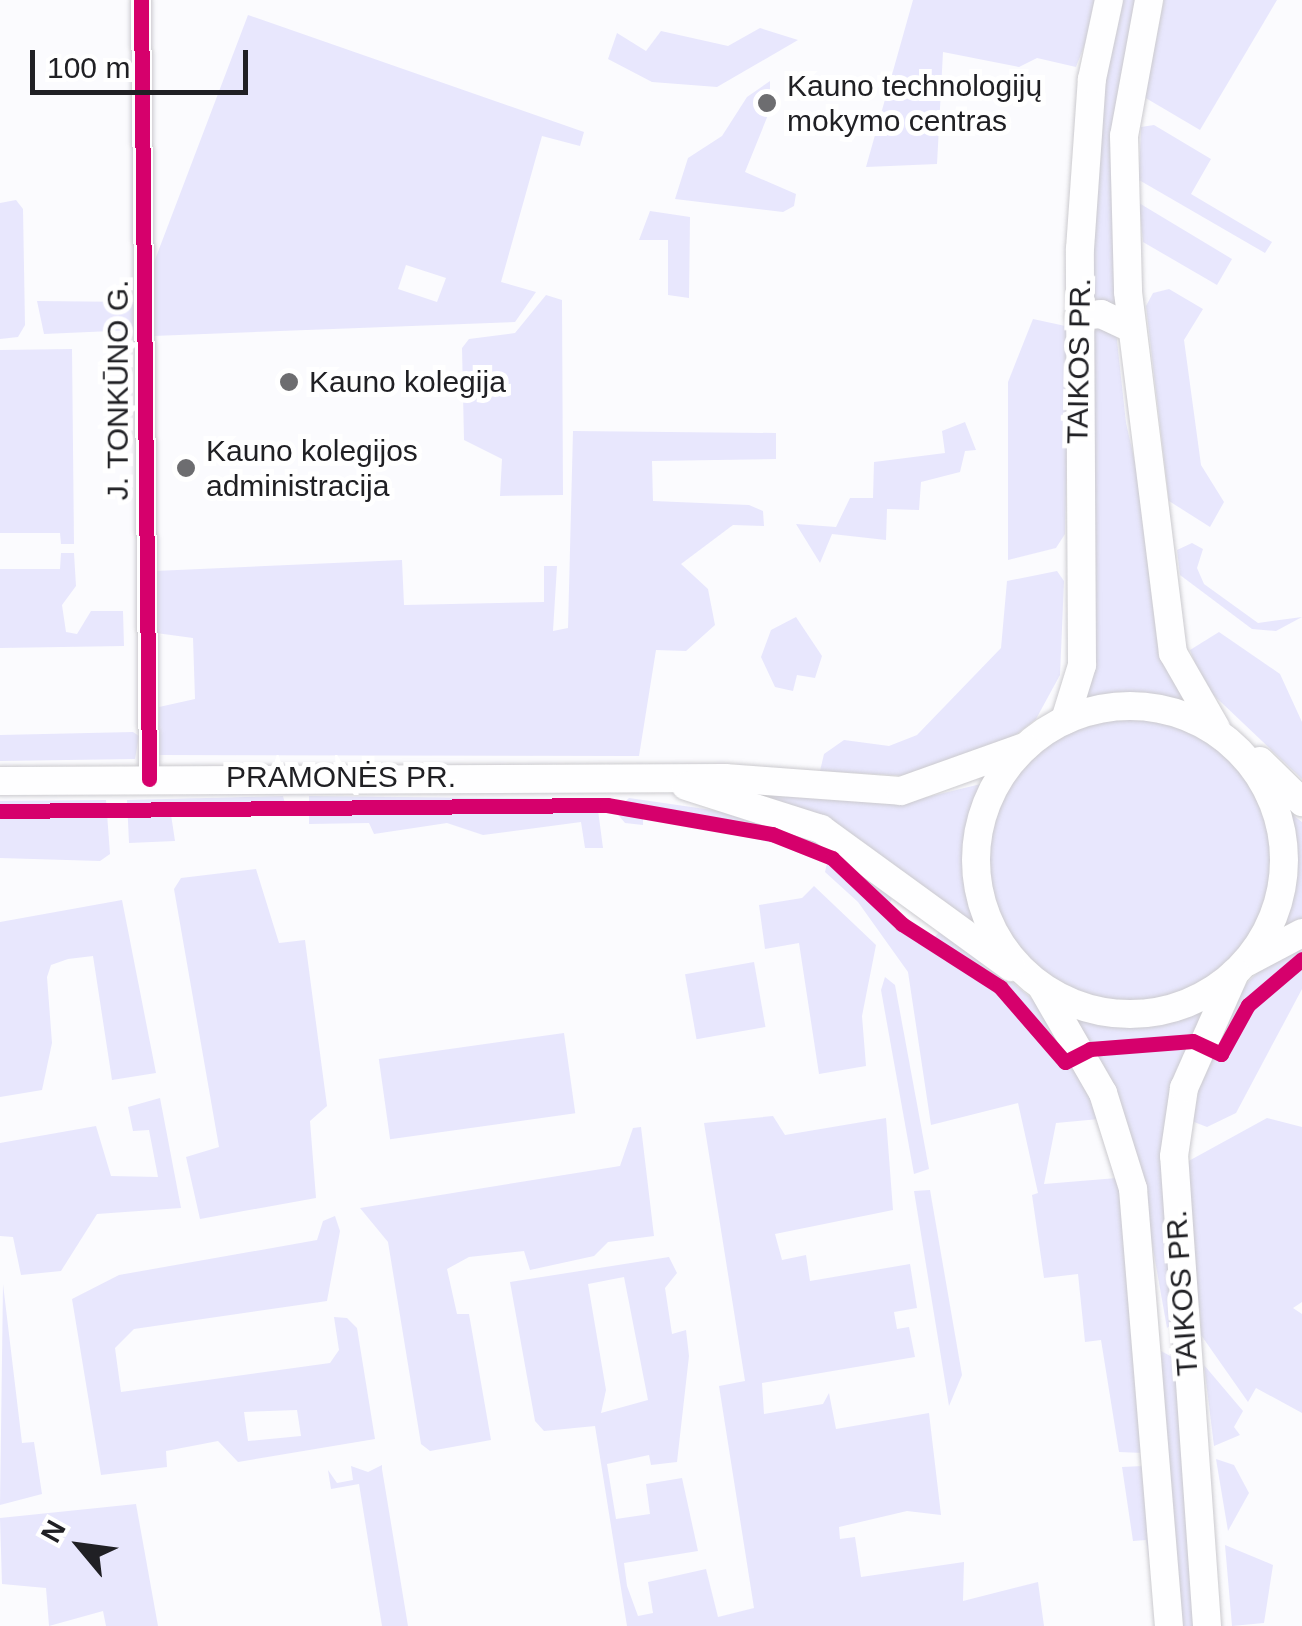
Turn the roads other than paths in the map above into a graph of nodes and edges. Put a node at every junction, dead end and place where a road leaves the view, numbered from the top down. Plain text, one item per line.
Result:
1 (141, 0) edge
2 (1109, 0) edge
3 (1149, 0) edge
4 (1079, 316) junction
5 (1132, 328) junction
6 (1077, 559) junction
7 (1188, 690) junction
8 (1065, 720) junction
9 (1024, 748) junction
10 (1236, 749) junction
11 (985, 763) junction
12 (148, 779) junction
13 (0, 782) edge
14 (681, 784) junction
15 (1302, 803) edge
16 (1302, 932) edge
17 (1238, 969) junction
18 (1036, 983) junction
19 (1186, 1337) junction
20 (1146, 1340) junction
21 (1169, 1626) edge
22 (1206, 1626) edge

1 - 12 street, J. TONKŪNO G.
2 - 4 main road, TAIKOS PR.
3 - 5 main road, TAIKOS PR.
4 - 5 main road
4 - 6 main road, TAIKOS PR.
5 - 7 main road, TAIKOS PR.
6 - 8 main road, TAIKOS PR.
6 - 11 main road
7 - 10 main road, TAIKOS PR.
7 - 15 main road, TAIKOS PR.
8 - 9 main road
8 - 10 main road
9 - 11 main road, PRAMONĖS PR.
9 - 18 main road
10 - 15 main road
10 - 17 main road
11 - 14 main road, PRAMONĖS PR.
12 - 13 main road, PRAMONĖS PR.
12 - 14 main road, PRAMONĖS PR.
14 - 18 main road, PRAMONĖS PR.
16 - 17 main road
17 - 18 main road
17 - 19 main road, TAIKOS PR.
18 - 20 main road, TAIKOS PR.
19 - 20 main road
19 - 22 main road, TAIKOS PR.
20 - 21 main road, TAIKOS PR.

